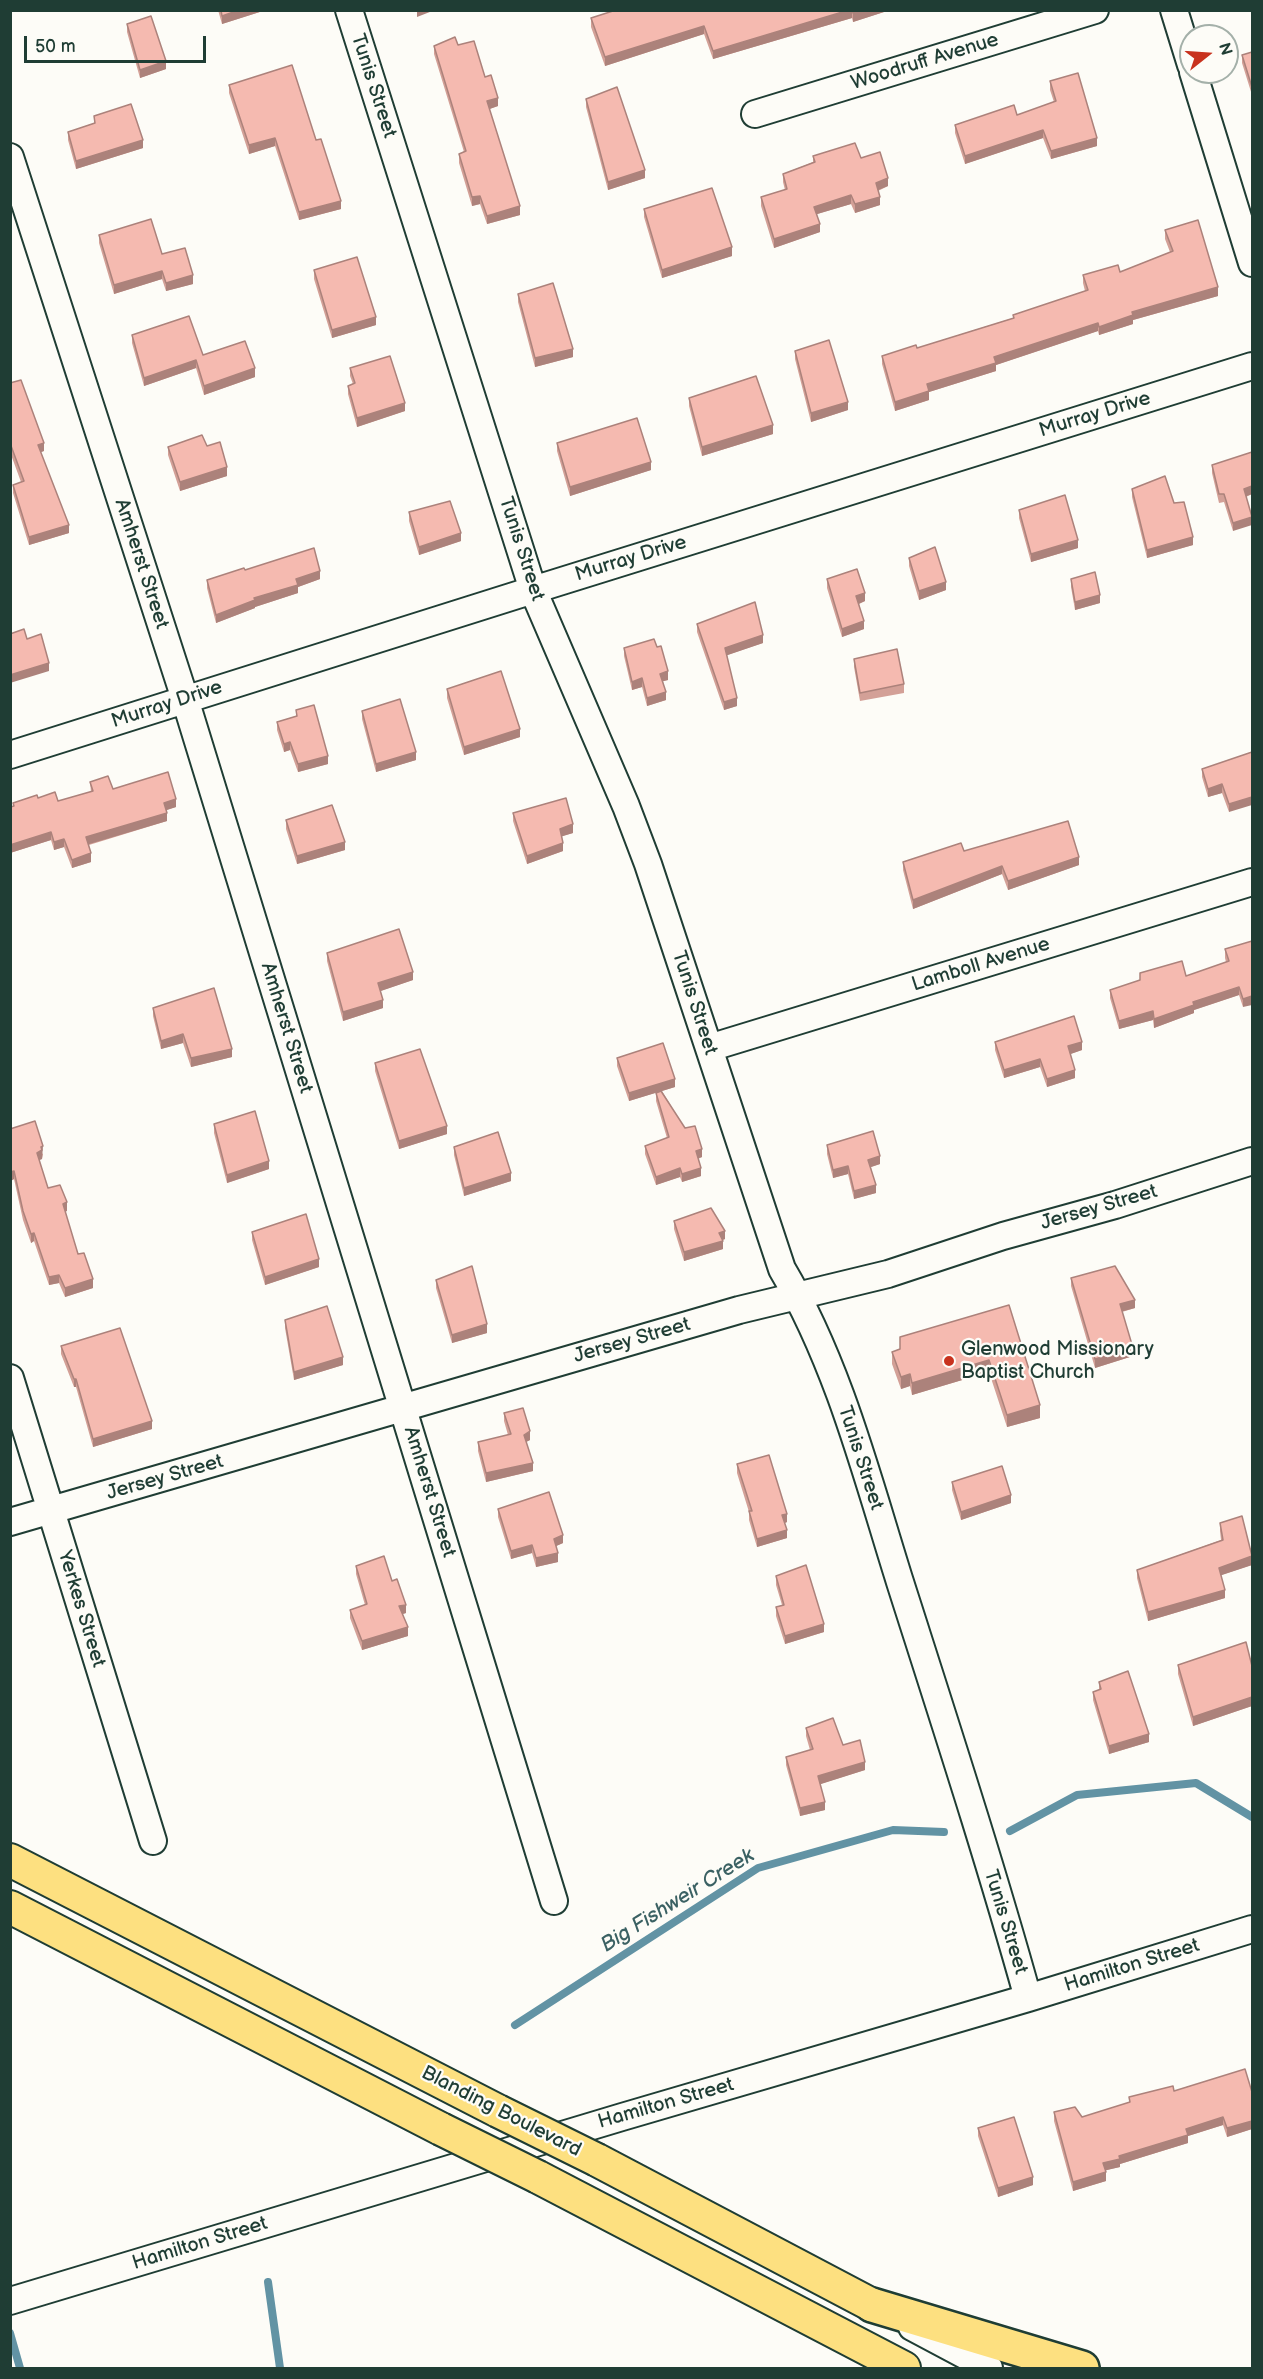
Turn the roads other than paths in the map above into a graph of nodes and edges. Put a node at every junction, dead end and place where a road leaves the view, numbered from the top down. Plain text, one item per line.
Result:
1 (349, 10) edge
2 (1095, 10) edge
3 (1174, 10) edge
4 (1179, 26) edge
5 (1197, 84) edge
6 (755, 114) dead end
7 (10, 157) edge
8 (1252, 263) edge
9 (1252, 366) edge
10 (533, 590) junction
11 (185, 699) junction
12 (10, 755) edge
13 (1252, 882) edge
14 (709, 1048) junction
15 (1252, 1161) edge
16 (797, 1295) junction
17 (10, 1378) edge
18 (403, 1408) junction
19 (51, 1511) junction
20 (10, 1522) edge
21 (153, 1840) dead end
22 (10, 1860) edge
23 (554, 1901) dead end
24 (10, 1907) edge
25 (1252, 1929) edge
26 (1028, 1998) junction
27 (11, 2301) edge
28 (872, 2305) junction
29 (904, 2368) edge
30 (989, 2368) edge
31 (1082, 2368) edge

1 - 10 street, Tunis Street
2 - 6 street, Woodruff Avenue
3 - 4 street
5 - 8 street
7 - 11 street, Amherst Street
9 - 10 street, Murray Drive
10 - 11 street, Murray Drive
10 - 14 street, Tunis Street
11 - 12 street, Murray Drive
11 - 18 street, Amherst Street
13 - 14 street, Lamboll Avenue
14 - 16 street, Tunis Street
15 - 16 street, Jersey Street
16 - 18 street, Jersey Street
16 - 26 street, Tunis Street
17 - 19 street, Yerkes Street
18 - 19 street, Jersey Street
18 - 23 street, Amherst Street
19 - 20 street, Jersey Street
19 - 21 street, Yerkes Street
22 - 28 main road, Blanding Boulevard, bridge
24 - 29 main road, Blanding Boulevard, bridge
25 - 26 street, Hamilton Street
26 - 27 street, Hamilton Street
28 - 30 street, Blanding Boulevard
28 - 31 highway

